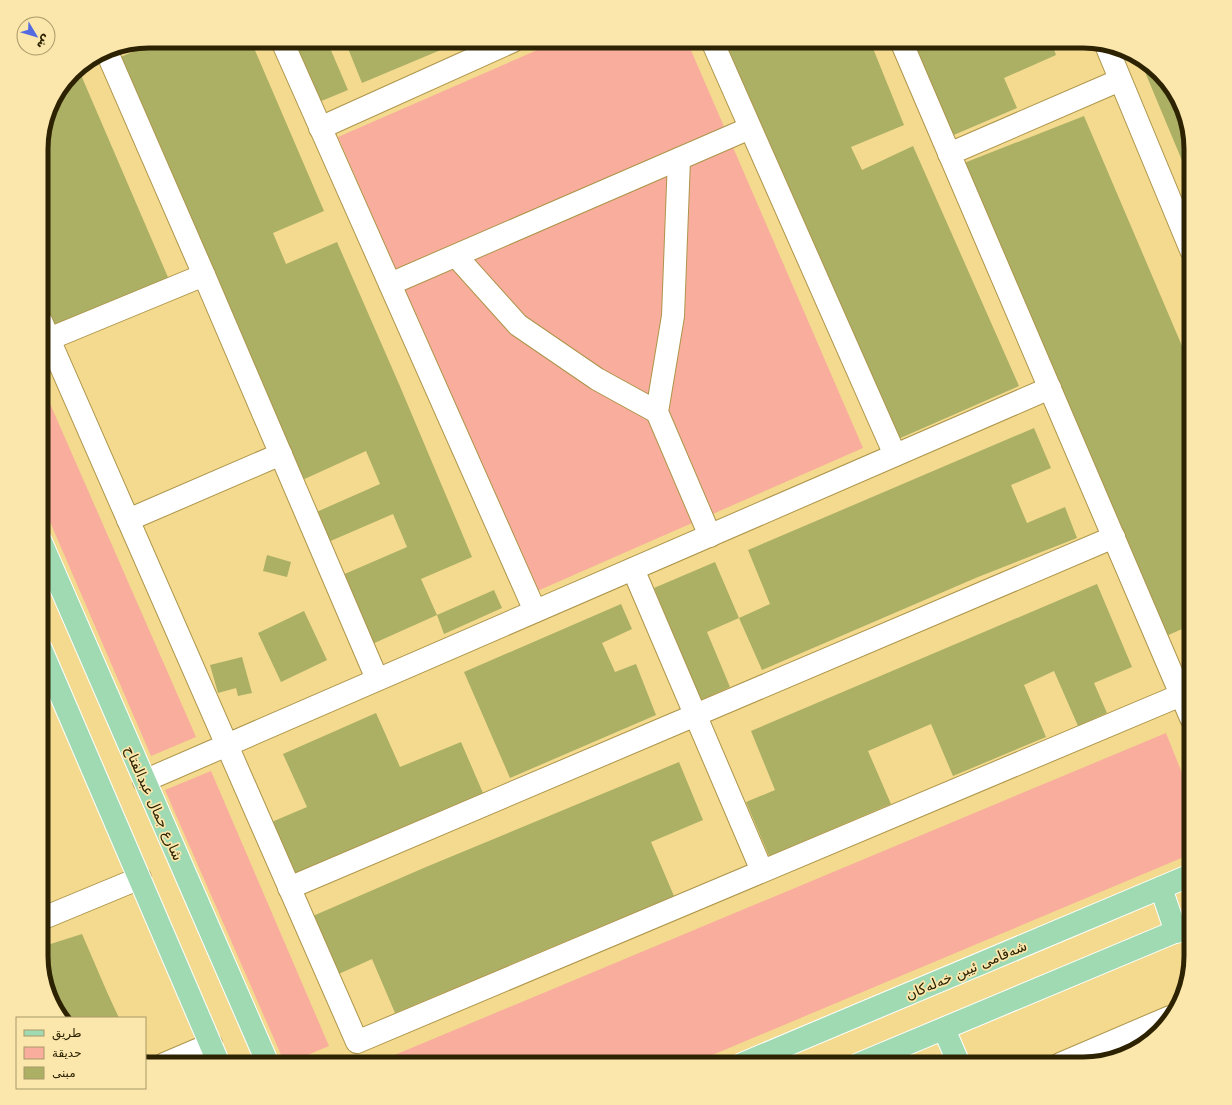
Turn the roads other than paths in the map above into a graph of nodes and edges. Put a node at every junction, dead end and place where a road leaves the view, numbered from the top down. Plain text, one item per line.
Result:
1 (285, 48) edge
2 (497, 48) edge
3 (715, 48) edge
4 (904, 48) edge
5 (1109, 51) edge
6 (109, 57) edge
7 (1120, 80) junction
8 (320, 128) junction
9 (750, 128) junction
10 (949, 154) junction
11 (679, 159) junction
12 (1184, 233) edge
13 (456, 256) junction
14 (204, 275) junction
15 (390, 284) junction
16 (48, 329) edge
17 (48, 337) edge
18 (1050, 388) junction
19 (657, 412) junction
20 (281, 454) junction
21 (895, 455) junction
22 (128, 520) junction
23 (710, 536) junction
24 (1114, 537) junction
25 (48, 558) edge
26 (633, 569) junction
27 (535, 611) junction
28 (48, 665) edge
29 (377, 679) junction
30 (1181, 695) junction
31 (1184, 702) edge
32 (695, 715) junction
33 (227, 745) junction
34 (144, 781) junction
35 (762, 871) junction
36 (140, 878) junction
37 (1184, 878) edge
38 (289, 888) junction
39 (1161, 888) junction
40 (48, 916) edge
41 (1183, 929) edge
42 (1161, 1020) edge
43 (944, 1029) junction
44 (211, 1044) junction
45 (180, 1057) edge
46 (216, 1057) edge
47 (265, 1057) edge
48 (759, 1057) edge
49 (877, 1057) edge
50 (956, 1057) edge
51 (1076, 1057) edge

1 - 8 street
2 - 8 street
3 - 9 street
4 - 10 street
5 - 7 street
6 - 14 street
7 - 10 street
7 - 12 street
8 - 15 street
9 - 11 street
9 - 21 street
10 - 18 street
11 - 13 street
11 - 19 street
13 - 15 street
13 - 19 street
14 - 16 street
14 - 20 street
15 - 27 street
17 - 22 street
18 - 21 street
18 - 24 street
19 - 23 street
20 - 22 street
20 - 29 street
21 - 23 street
22 - 33 street
23 - 26 street
24 - 30 street
24 - 32 street
25 - 34 main road, شارع جمال عبدالفتاح
26 - 27 street
26 - 32 street
27 - 29 street
28 - 36 main road
29 - 33 street
30 - 31 street
30 - 35 street
32 - 35 street
32 - 38 street
33 - 34 street
33 - 38 street
34 - 47 main road, شارع جمال عبدالفتاح
35 - 38 street
36 - 40 street
36 - 44 main road
37 - 39 main road, شەقامی ئیبن خەلەکان
39 - 41 main road
39 - 48 main road, شەقامی ئیبن خەلەکان
41 - 43 main road
42 - 51 street
43 - 49 main road
43 - 50 main road
44 - 45 street
44 - 46 main road

